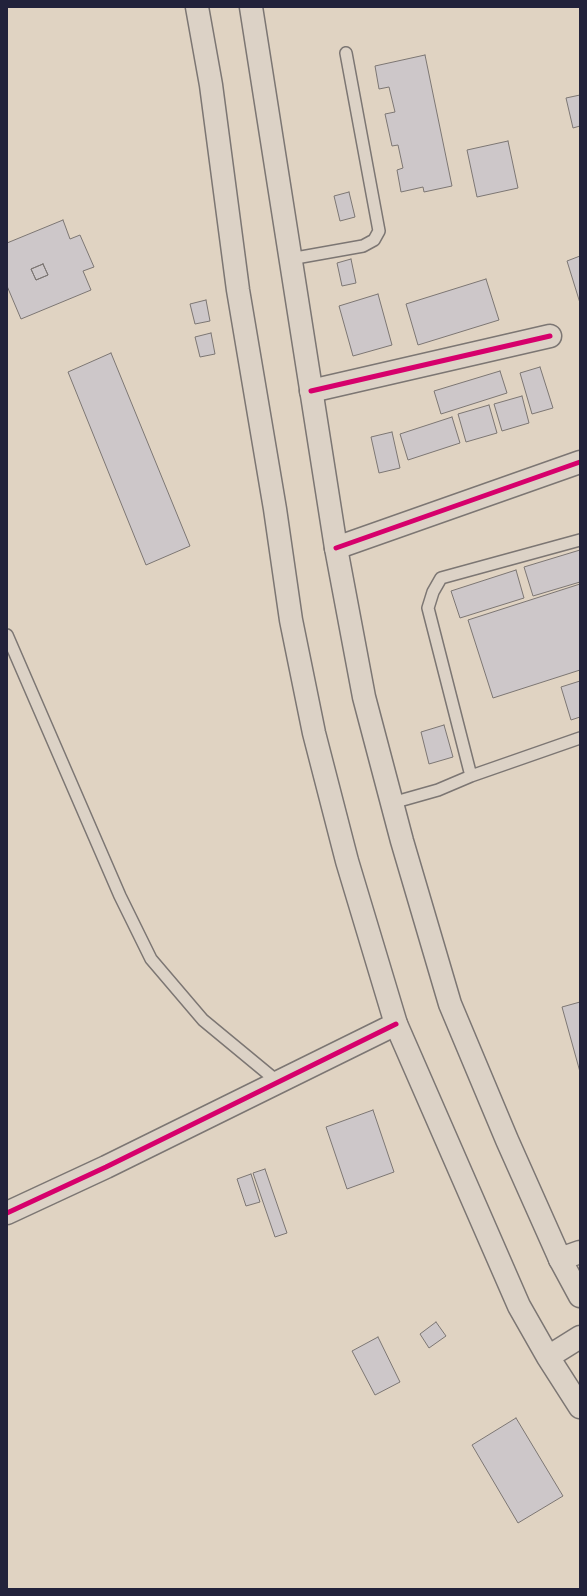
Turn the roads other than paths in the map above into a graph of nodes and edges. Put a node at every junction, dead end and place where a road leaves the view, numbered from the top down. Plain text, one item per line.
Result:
1 (197, 7) edge
2 (251, 7) edge
3 (346, 53) dead end
4 (290, 259) junction
5 (550, 336) dead end
6 (311, 391) junction
7 (580, 462) edge
8 (580, 540) edge
9 (336, 548) junction
10 (7, 635) edge
11 (580, 738) edge
12 (471, 776) junction
13 (392, 803) junction
14 (396, 1024) junction
15 (278, 1082) junction
16 (7, 1213) edge
17 (570, 1256) edge
18 (580, 1296) edge
19 (580, 1337) edge
20 (548, 1357) junction
21 (580, 1407) edge

1 - 14 main road
2 - 4 main road
3 - 4 lane
4 - 6 main road
5 - 6 main road
6 - 9 main road
7 - 9 main road
8 - 12 lane
9 - 13 main road
10 - 15 lane
11 - 12 lane
12 - 13 lane
13 - 17 main road
14 - 15 main road
14 - 20 main road
15 - 16 main road
17 - 18 main road
19 - 20 main road
20 - 21 main road

